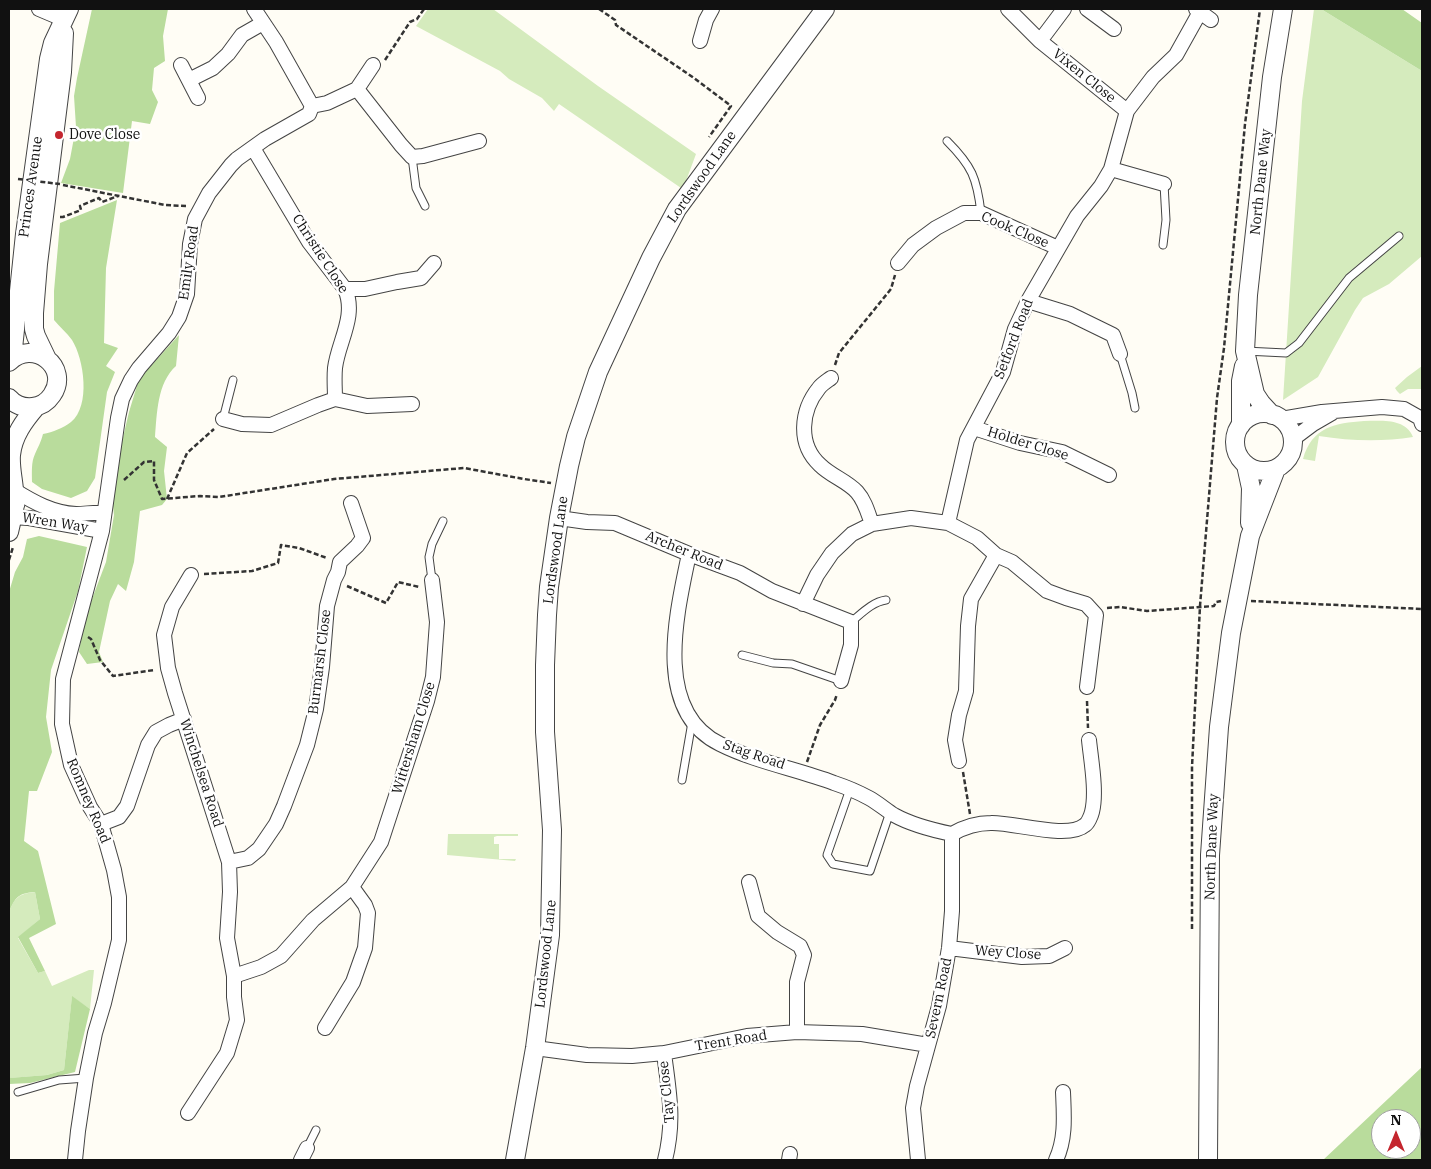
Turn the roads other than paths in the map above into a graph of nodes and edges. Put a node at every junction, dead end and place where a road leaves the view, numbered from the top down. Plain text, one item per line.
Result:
1 (38, 9) edge
2 (254, 9) edge
3 (712, 9) edge
4 (825, 9) edge
5 (1008, 9) edge
6 (1064, 9) edge
7 (1086, 9) edge
8 (1283, 9) edge
9 (1198, 10) edge
10 (67, 14) edge
11 (1211, 20) dead end
12 (263, 23) junction
13 (1114, 29) dead end
14 (700, 41) dead end
15 (1040, 41) junction
16 (181, 65) dead end
17 (373, 65) road end
18 (189, 80) junction
19 (356, 89) junction
20 (198, 98) dead end
21 (312, 106) junction
22 (1127, 111) junction
23 (479, 141) dead end
24 (947, 142) dead end
25 (253, 148) junction
26 (412, 157) junction
27 (1111, 169) junction
28 (1164, 184) joint
29 (425, 206) dead end
30 (980, 213) junction
31 (1399, 236) dead end
32 (1163, 245) dead end
33 (1058, 248) junction
34 (898, 263) road end
35 (434, 264) dead end
36 (345, 290) junction
37 (1028, 301) junction
38 (1120, 354) joint
39 (1245, 354) junction
40 (48, 358) junction
41 (10, 360) edge
42 (831, 378) road end
43 (233, 380) dead end
44 (9, 398) edge
45 (335, 400) junction
46 (412, 404) dead end
47 (36, 407) junction
48 (1135, 408) dead end
49 (1340, 411) junction
50 (1276, 417) junction
51 (223, 419) joint
52 (1422, 424) edge
53 (1241, 426) junction
54 (974, 428) junction
55 (1293, 439) junction
56 (1246, 465) junction
57 (1276, 468) junction
58 (1109, 475) dead end
59 (11, 487) edge
60 (351, 503) dead end
61 (104, 513) junction
62 (10, 518) edge
63 (559, 518) junction
64 (443, 520) dead end
65 (948, 523) junction
66 (872, 524) junction
67 (102, 531) junction
68 (1250, 536) junction
69 (689, 554) junction
70 (996, 555) junction
71 (191, 575) road end
72 (433, 584) joint
73 (886, 600) dead end
74 (804, 604) junction
75 (851, 622) junction
76 (742, 655) dead end
77 (841, 681) joint
78 (1087, 686) road end
79 (184, 719) junction
80 (692, 722) junction
81 (1089, 740) road end
82 (959, 761) road end
83 (682, 780) dead end
84 (850, 789) junction
85 (890, 812) junction
86 (101, 824) junction
87 (952, 834) junction
88 (230, 862) junction
89 (749, 882) dead end
90 (352, 887) junction
91 (949, 948) junction
92 (1065, 948) dead end
93 (234, 976) junction
94 (326, 1028) dead end
95 (797, 1032) junction
96 (928, 1045) junction
97 (535, 1048) junction
98 (664, 1053) junction
99 (86, 1078) junction
100 (18, 1092) dead end
101 (1063, 1092) dead end
102 (188, 1113) dead end
103 (316, 1130) dead end
104 (304, 1154) edge
105 (75, 1160) edge
106 (515, 1160) edge
107 (665, 1160) edge
108 (918, 1160) edge
109 (1056, 1160) edge
110 (1208, 1160) edge

1 - 10 street
2 - 12 street
3 - 14 street
4 - 63 street, Lordswood Lane
5 - 15 street, Vixen Close
6 - 15 street, Vixen Close
7 - 13 street
8 - 39 street, North Dane Way
9 - 11 street, Setford Road
9 - 22 street, Setford Road
10 - 40 street, Princes Avenue
10 - 41 street, Princes Avenue
12 - 18 street
12 - 21 street
15 - 22 street, Vixen Close
16 - 18 street
17 - 19 street, Emily Road
18 - 20 street
19 - 21 street, Emily Road
19 - 26 street
21 - 25 street, Emily Road
22 - 27 street, Setford Road
23 - 26 street
24 - 30 lane
25 - 36 street, Christie Close
25 - 61 street, Emily Road
26 - 29 lane
27 - 28 street
27 - 33 street, Setford Road
28 - 32 lane
30 - 33 street, Cook Close
30 - 34 street, Cook Close
31 - 39 lane
33 - 37 street, Setford Road
35 - 36 street
36 - 45 street, Christie Close
37 - 38 street
37 - 54 street, Setford Road
38 - 48 lane
39 - 50 street, North Dane Way
39 - 53 street, North Dane Way
40 - 41 street, Princes Avenue
40 - 47 street, Princes Avenue
42 - 66 street
43 - 51 lane
44 - 47 street
45 - 46 street
45 - 51 street
47 - 59 street, Princes Avenue
49 - 50 street
49 - 52 street
49 - 55 street
50 - 53 street
50 - 55 street, North Dane Way
53 - 56 street, North Dane Way
54 - 58 street, Holder Close
54 - 65 street, Setford Road
55 - 57 street, North Dane Way
56 - 57 street
56 - 68 street, North Dane Way
57 - 68 street, North Dane Way
59 - 61 street, Wren Way
59 - 62 street, Princes Avenue
60 - 88 street, Burmarsh Close
61 - 67 street, Emily Road
62 - 67 street, Wren Way
63 - 69 street, Archer Road
63 - 97 street, Lordswood Lane
64 - 72 lane
65 - 66 street
65 - 70 street
66 - 74 street
67 - 86 street, Romney Road
68 - 110 street, North Dane Way
69 - 74 street, Archer Road
69 - 80 street, Stag Road
70 - 78 street
70 - 82 street
71 - 79 street, Winchelsea Road
72 - 90 street, Wittersham Close
73 - 75 lane
74 - 75 street, Archer Road
75 - 77 street
76 - 77 lane
79 - 86 street
79 - 88 street, Winchelsea Road
80 - 83 lane
80 - 84 street, Stag Road
81 - 87 street
84 - 85 street, Stag Road
84 - 85 lane
85 - 87 street, Stag Road
86 - 99 street, Romney Road
87 - 91 street, Severn Road
88 - 93 street, Winchelsea Road
89 - 95 street
90 - 93 street, Wittersham Close
90 - 94 street
91 - 92 street, Wey Close
91 - 96 street, Severn Road
93 - 102 street, Winchelsea Road
95 - 96 street, Trent Road
95 - 98 street, Trent Road
96 - 108 street, Severn Road
97 - 98 street, Trent Road
97 - 106 street, Lordswood Lane
98 - 107 street, Tay Close
99 - 100 lane
99 - 105 street, Romney Road
101 - 109 street
103 - 104 lane

